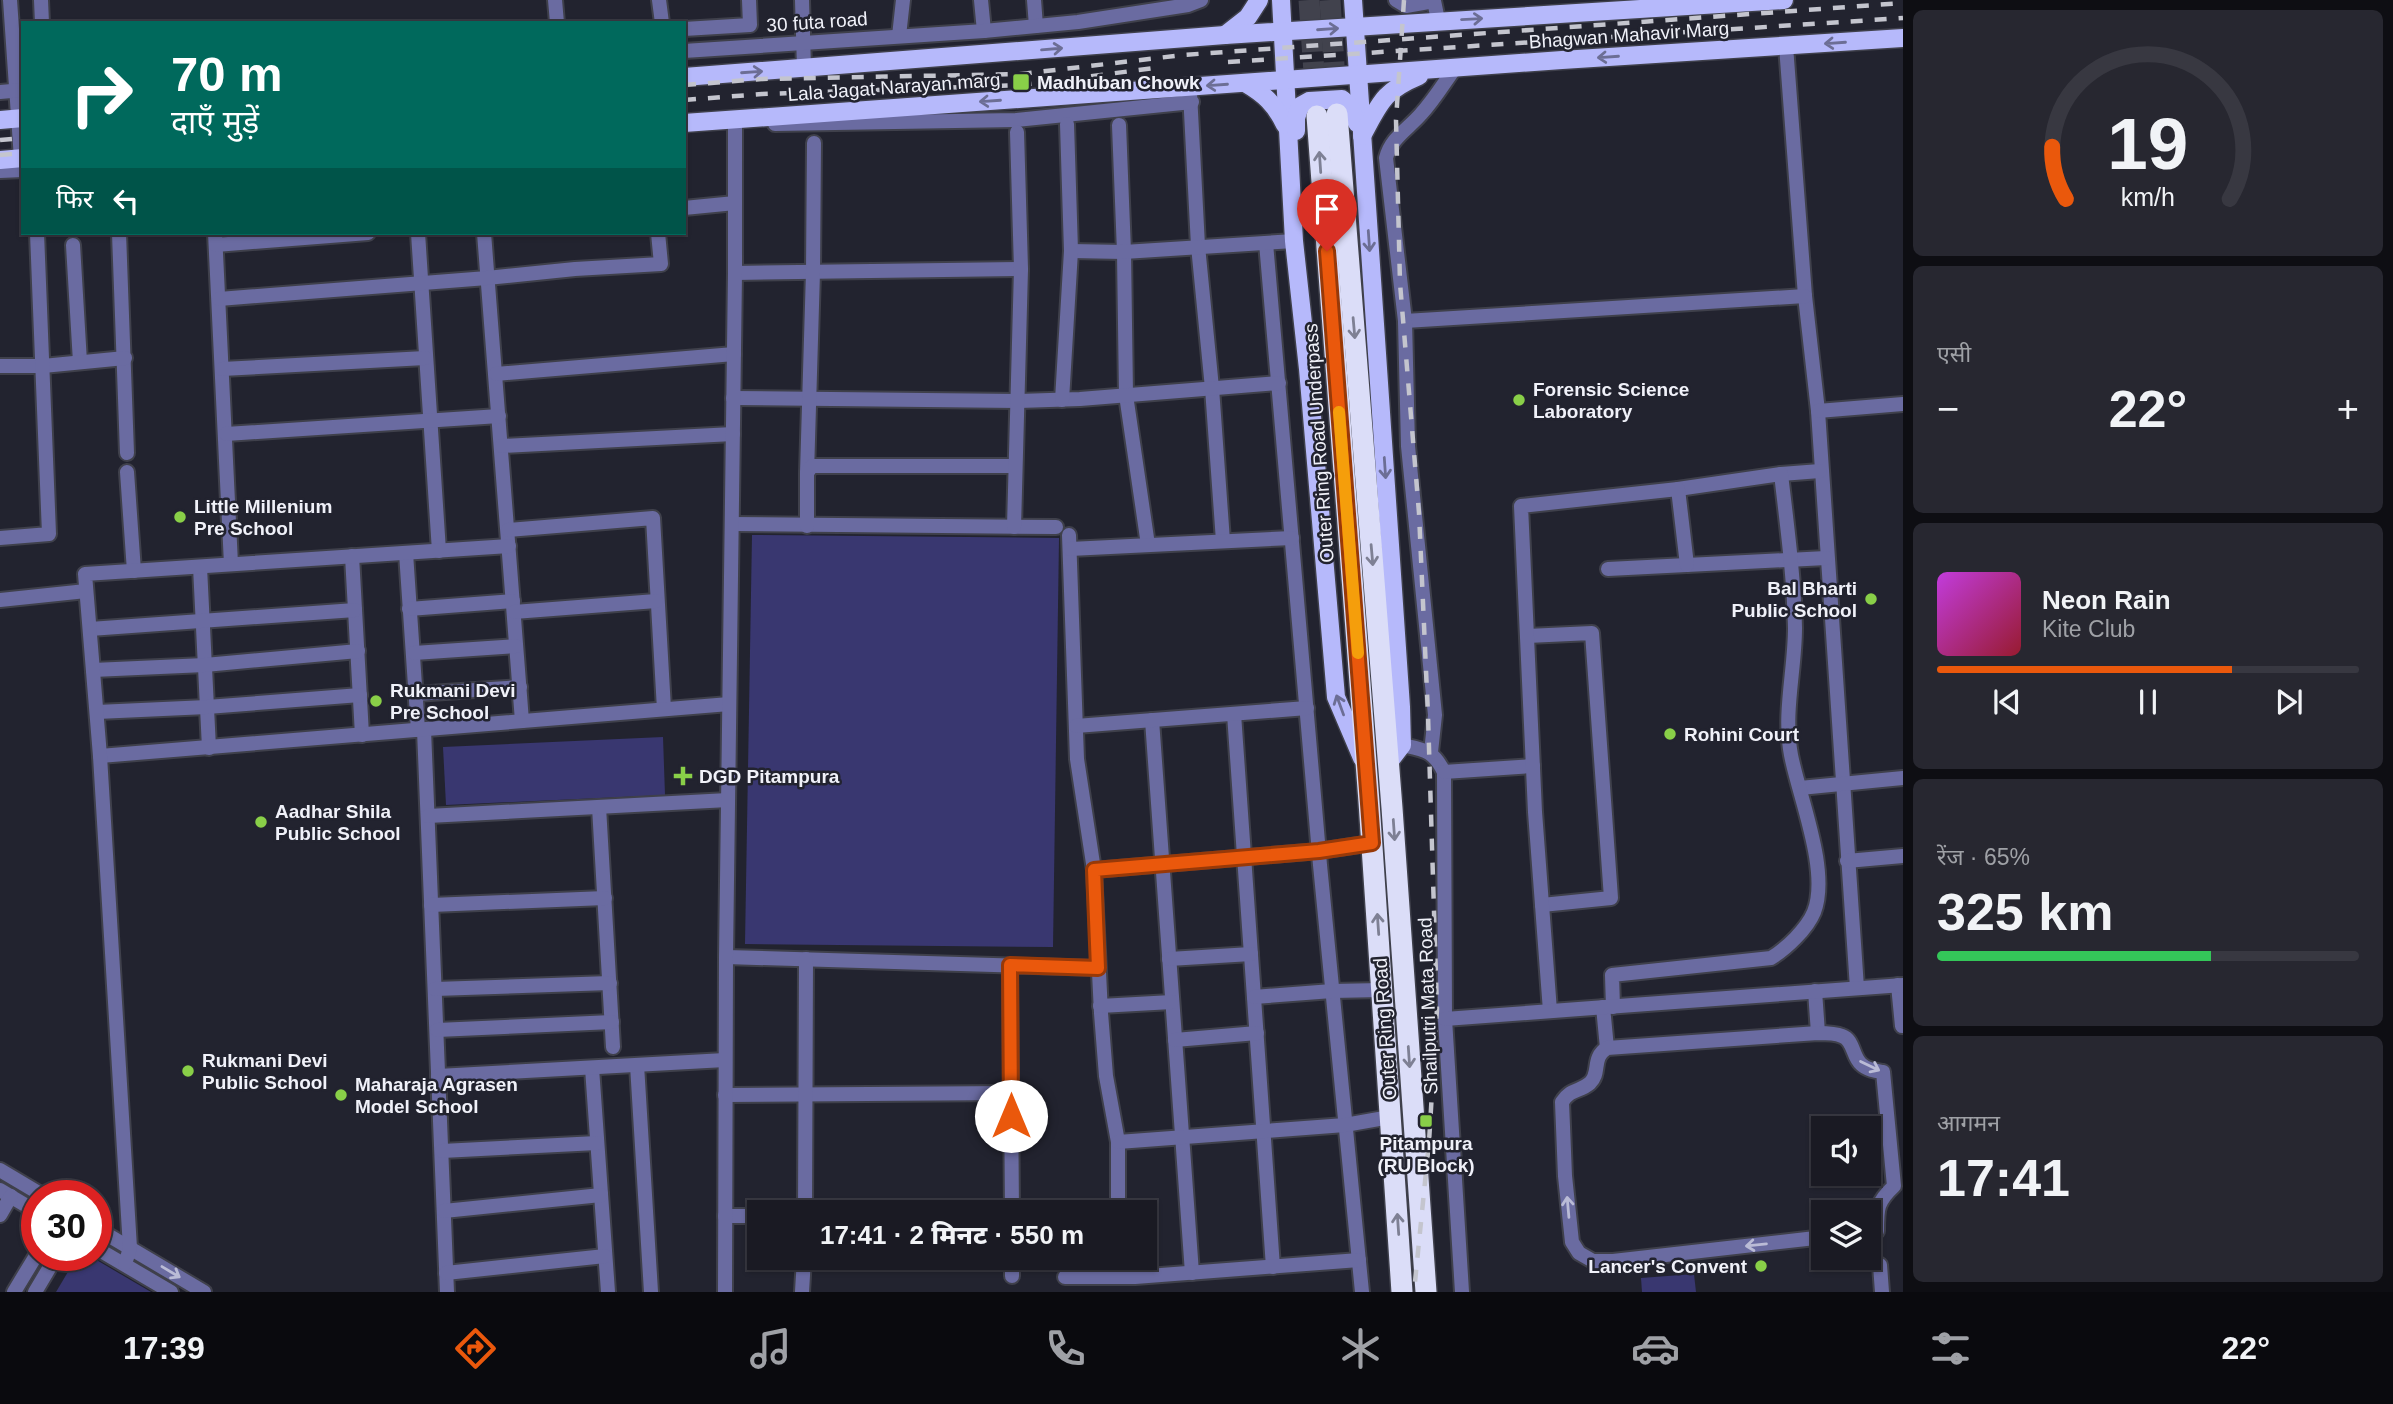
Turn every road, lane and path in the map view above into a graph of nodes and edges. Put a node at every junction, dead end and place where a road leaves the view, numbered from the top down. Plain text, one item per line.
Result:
1 (10, 0) edge
2 (41, 0) edge
3 (555, 0) edge
4 (659, 0) edge
5 (749, 0) edge
6 (803, 0) edge
7 (903, 0) edge
8 (981, 0) edge
9 (1034, 0) edge
10 (1201, 0) edge
11 (1259, 0) edge
12 (1281, 0) edge
13 (1353, 0) edge
14 (1396, 0) edge
15 (1435, 0) edge
16 (1784, 0) edge
17 (1665, 4) edge
18 (1438, 20) junction
19 (42, 21) edge
20 (557, 21) edge
21 (662, 21) edge
22 (1036, 26) junction
23 (1355, 27) junction
24 (686, 29) edge
25 (984, 32) junction
26 (1283, 32) junction
27 (1225, 35) junction
28 (899, 36) junction
29 (1903, 38) edge
30 (803, 43) junction
31 (1786, 46) junction
32 (686, 51) edge
33 (804, 68) junction
34 (1455, 68) junction
35 (1436, 69) junction
36 (1358, 75) junction
37 (686, 77) edge
38 (1287, 80) junction
39 (1244, 83) junction
40 (19, 91) edge
41 (0, 92) edge
42 (1191, 94) junction
43 (14, 119) edge
44 (736, 122) junction
45 (686, 123) edge
46 (1067, 124) dead end
47 (1119, 125) dead end
48 (686, 129) edge
49 (1287, 131) junction
50 (1017, 132) dead end
51 (1362, 136) junction
52 (814, 143) dead end
53 (21, 157) edge
54 (0, 160) edge
55 (21, 162) edge
56 (21, 162) edge
57 (0, 171) edge
58 (735, 203) junction
59 (686, 208) edge
60 (37, 235) edge
61 (119, 235) edge
62 (317, 235) edge
63 (418, 235) edge
64 (484, 235) edge
65 (658, 235) edge
66 (215, 239) edge
67 (1294, 241) junction
68 (1266, 243) junction
69 (73, 245) dead end
70 (1198, 246) junction
71 (1071, 251) junction
72 (1124, 252) junction
73 (1021, 270) junction
74 (735, 272) junction
75 (813, 272) junction
76 (487, 278) junction
77 (421, 283) junction
78 (1805, 296) junction
79 (219, 299) junction
80 (1405, 321) junction
81 (734, 354) junction
82 (125, 358) junction
83 (425, 358) junction
84 (80, 362) junction
85 (0, 366) edge
86 (43, 366) junction
87 (222, 369) junction
88 (1308, 369) junction
89 (496, 373) junction
90 (1279, 383) junction
91 (1212, 388) junction
92 (1126, 396) junction
93 (733, 398) junction
94 (809, 398) junction
95 (1062, 400) junction
96 (1019, 401) junction
97 (1903, 404) edge
98 (1818, 411) junction
99 (499, 416) junction
100 (430, 420) junction
101 (733, 434) junction
102 (226, 435) junction
103 (502, 446) junction
104 (127, 453) dead end
105 (1014, 466) junction
106 (1820, 471) junction
107 (127, 472) dead end
108 (807, 473) junction
109 (1781, 474) junction
110 (1678, 489) junction
111 (732, 524) junction
112 (807, 526) junction
113 (1014, 527) junction
114 (1056, 527) dead end
115 (508, 530) junction
116 (0, 538) edge
117 (1292, 538) junction
118 (1223, 541) junction
119 (1148, 545) junction
120 (509, 546) junction
121 (439, 551) junction
122 (406, 553) junction
123 (352, 556) junction
124 (1826, 558) junction
125 (1790, 560) junction
126 (231, 564) junction
127 (1687, 565) junction
128 (200, 567) junction
129 (1608, 569) dead end
130 (134, 571) junction
131 (86, 591) junction
132 (0, 600) edge
133 (656, 601) junction
134 (514, 606) junction
135 (409, 609) junction
136 (355, 610) junction
137 (203, 622) junction
138 (90, 629) junction
139 (1527, 636) junction
140 (516, 646) junction
141 (358, 651) junction
142 (414, 653) junction
143 (205, 665) junction
144 (93, 670) junction
145 (520, 687) junction
146 (415, 694) junction
147 (360, 695) junction
148 (729, 704) junction
149 (207, 706) junction
150 (1307, 708) junction
151 (664, 709) junction
152 (97, 712) junction
153 (1234, 714) junction
154 (1152, 720) junction
155 (522, 721) junction
156 (1076, 726) junction
157 (421, 730) junction
158 (362, 735) junction
159 (1402, 745) junction
160 (209, 748) junction
161 (1431, 752) junction
162 (100, 756) junction
163 (1388, 762) junction
164 (1532, 766) junction
165 (1367, 767) junction
166 (1444, 772) junction
167 (1903, 778) edge
168 (1841, 783) junction
169 (1800, 788) junction
170 (728, 800) junction
171 (599, 807) junction
172 (428, 816) junction
173 (1372, 843) junction
174 (1319, 851) junction
175 (1903, 856) edge
176 (1244, 857) junction
177 (1847, 861) junction
178 (1162, 864) junction
179 (1094, 870) junction
180 (604, 898) junction
181 (431, 905) junction
182 (1542, 905) junction
183 (1251, 954) junction
184 (726, 957) junction
185 (806, 959) junction
186 (1169, 959) junction
187 (1010, 965) junction
188 (1098, 968) junction
189 (610, 982) junction
190 (1901, 985) edge
191 (1857, 988) junction
192 (435, 989) junction
193 (1382, 990) junction
194 (1332, 991) junction
195 (1815, 991) junction
196 (1254, 997) junction
197 (1172, 1002) junction
198 (1100, 1006) junction
199 (1608, 1007) junction
200 (1550, 1011) junction
201 (1445, 1019) junction
202 (612, 1022) junction
203 (1903, 1029) edge
204 (437, 1030) junction
205 (1818, 1032) junction
206 (1256, 1033) junction
207 (1175, 1040) junction
208 (613, 1047) dead end
209 (1607, 1048) junction
210 (726, 1060) junction
211 (637, 1065) junction
212 (592, 1068) junction
213 (439, 1076) junction
214 (1011, 1093) junction
215 (725, 1095) junction
216 (806, 1095) junction
217 (1391, 1118) junction
218 (1345, 1125) junction
219 (1263, 1131) junction
220 (1182, 1137) junction
221 (1118, 1142) junction
222 (597, 1143) junction
223 (442, 1151) junction
224 (0, 1170) edge
225 (21, 1182) edge
226 (5, 1193) edge
227 (601, 1195) junction
228 (805, 1200) edge
229 (1012, 1200) edge
230 (1118, 1200) edge
231 (1881, 1200) edge
232 (21, 1202) edge
233 (444, 1211) junction
234 (0, 1215) edge
235 (725, 1216) junction
236 (747, 1216) edge
237 (112, 1237) edge
238 (1811, 1238) edge
239 (131, 1248) junction
240 (605, 1256) junction
241 (112, 1257) edge
242 (1359, 1260) junction
243 (125, 1264) junction
244 (1273, 1267) junction
245 (803, 1270) edge
246 (1013, 1270) edge
247 (1118, 1270) edge
248 (1880, 1270) edge
249 (27, 1271) edge
250 (47, 1271) edge
251 (446, 1273) junction
252 (1192, 1273) junction
253 (1013, 1276) dead end
254 (1065, 1277) dead end
255 (1118, 1277) junction
256 (14, 1292) edge
257 (35, 1292) edge
258 (171, 1292) edge
259 (204, 1292) edge
260 (447, 1292) edge
261 (608, 1292) edge
262 (651, 1292) edge
263 (725, 1292) edge
264 (802, 1292) edge
265 (1362, 1292) edge
266 (1402, 1292) edge
267 (1426, 1292) edge
268 (1462, 1292) edge
269 (1882, 1292) edge

1 - 40 street
2 - 19 street
3 - 20 street
4 - 21 street
5 - 24 street
6 - 30 street
7 - 28 street
8 - 25 street
9 - 22 street
10 - 22 street, 30 futa road
11 - 27 main road
12 - 26 main road
13 - 23 main road
14 - 15 street
15 - 18 street
16 - 17 main road, Bhagwan Mahavir Marg
18 -> 17 main road, Bhagwan Mahavir Marg
18 - 23 main road, Bhagwan Mahavir Marg
22 - 25 street, 30 futa road
26 -> 23 main road, Lala Jagat Narayan marg
23 - 36 main road
25 - 28 street, 30 futa road
26 - 27 main road, Lala Jagat Narayan marg
26 - 38 main road
33 -> 27 main road, Lala Jagat Narayan marg
28 - 30 street, 30 futa road
29 -> 31 main road, Bhagwan Mahavir Marg
30 - 32 street, 30 futa road
30 - 33 street
31 -> 34 main road, Bhagwan Mahavir Marg
31 - 78 street
37 -> 33 main road, Lala Jagat Narayan marg
34 - 35 main road, Bhagwan Mahavir Marg
34 - 80 street
35 - 36 main road, Bhagwan Mahavir Marg
35 - 51 main road
36 - 38 main road, Lala Jagat Narayan marg
36 - 51 main road
38 - 39 main road, Lala Jagat Narayan marg
38 - 49 main road
39 -> 42 main road, Lala Jagat Narayan marg
39 - 49 main road
40 - 41 street
40 - 43 street
42 - 44 main road, Lala Jagat Narayan marg
42 - 70 street
43 - 53 street
44 - 45 main road, Lala Jagat Narayan marg
44 - 48 street
44 - 58 street
46 - 71 street
47 - 72 street
49 - 67 main road
50 - 73 street
51 - 88 main road
51 -> 159 main road
52 - 75 street
54 - 55 main road
56 - 57 street
58 - 59 street
58 - 74 street
60 - 86 street
61 - 82 street
62 - 66 street
63 - 77 street
64 - 76 street
65 - 76 street
66 - 79 street
67 - 68 street
67 - 88 main road
68 - 70 street
68 - 90 street
69 - 84 street
70 - 72 street
70 - 91 street
71 - 72 street
71 - 95 street
72 - 92 street
73 - 75 street
73 - 96 street
74 - 75 street
74 - 81 street
75 - 94 street
76 - 77 street
76 - 89 street
77 - 79 street
77 - 83 street
78 - 80 street
78 - 98 street
79 - 87 street
80 - 161 street
81 - 89 street
81 - 93 street
82 - 84 street
82 - 104 street
83 - 87 street
83 - 100 street
84 - 86 street
85 - 86 street
86 - 116 street
87 - 102 street
165 -> 88 main road
89 - 99 street
90 - 91 street
90 - 117 street
91 - 92 street
91 - 118 street
92 - 95 street
92 - 119 street
93 - 94 street
93 - 101 street
94 - 96 street
94 - 108 street
95 - 96 street
96 - 105 street
97 - 98 street
98 - 106 street
99 - 100 street
99 - 103 street
100 - 102 street
100 - 121 street
101 - 103 street
101 - 111 street
102 - 126 street
103 - 115 street
105 - 108 street
105 - 113 street
106 - 109 street
106 - 124 street
107 - 130 street
108 - 112 street
109 - 110 street
109 - 125 street
110 - 127 street
110 - 139 street
111 - 112 street
111 - 148 street
112 - 113 street
113 - 114 street
115 - 120 street
115 - 133 street
117 - 118 street
117 - 150 street
118 - 119 street
119 - 156 street
120 - 121 street
120 - 134 street
121 - 122 street
122 - 123 street
122 - 135 street
123 - 126 street
123 - 136 street
124 - 125 street
124 - 168 street
125 - 127 street
125 - 169 street
126 - 128 street
127 - 129 street
128 - 130 street
128 - 137 street
130 - 131 street
131 - 132 street
131 - 138 street
133 - 134 street
133 - 151 street
134 - 135 street
134 - 140 street
135 - 142 street
136 - 137 street
136 - 141 street
137 - 138 street
137 - 143 street
138 - 144 street
139 - 164 street
139 - 182 street
140 - 142 street
140 - 145 street
141 - 143 street
141 - 147 street
142 - 146 street
143 - 144 street
143 - 149 street
144 - 152 street
145 - 146 street
145 - 155 street
146 - 157 street
147 - 149 street
147 - 158 street
148 - 151 street
148 - 170 street
149 - 152 street
149 - 160 street
150 - 153 street
150 - 174 street
151 - 155 street
152 - 162 street
153 - 154 street
153 - 176 street
154 - 156 street
154 - 178 street
155 - 157 street
156 - 179 street
157 - 158 street
157 - 172 street
158 - 160 street
159 - 161 street
159 - 163 main road
160 - 162 street
161 - 166 street
162 - 239 street
165 -> 163 highway, Outer Ring Road Underpass
163 -> 267 highway, Outer Ring Road
164 - 166 street
164 - 182 street
165 - 173 highway, Outer Ring Road
166 - 201 street, Shailputri Mata Road
167 - 168 street
168 - 169 street
168 - 177 street
169 - 199 street
170 - 171 street
170 - 184 street
171 - 172 street
171 - 180 street
172 - 181 street
173 - 174 street
193 -> 173 highway, Outer Ring Road
174 - 176 street
174 - 194 street
175 - 177 street
176 - 178 street
176 - 183 street
177 - 191 street
178 - 179 street
178 - 186 street
179 - 188 street
180 - 181 street
180 - 189 street
181 - 192 street
182 - 200 street
183 - 186 street
183 - 196 street
184 - 185 street
184 - 210 street
185 - 187 street
185 - 216 street
186 - 197 street
187 - 188 street
187 - 214 street
188 - 198 street
189 - 192 street
189 - 202 street
190 - 191 street
190 - 203 street
191 - 195 street
192 - 204 street
193 - 194 street
193 - 217 highway, Outer Ring Road
194 - 196 street
194 - 218 street
195 - 199 street
195 - 205 street
196 - 206 street
197 - 198 street
197 - 207 street
198 - 221 street
199 - 200 street
199 - 209 street
200 - 201 street
201 - 268 street, Shailputri Mata Road
202 - 204 street
202 - 208 street
204 - 213 street
205 - 209 street
205 -> 231 street
206 - 207 street
206 - 219 street
207 - 220 street
238 -> 209 street
210 - 211 street
210 - 215 street
211 - 212 street
211 - 262 street
212 - 213 street
212 - 222 street
213 - 223 street
214 - 216 street
214 - 229 street
215 - 216 street
215 - 235 street
216 - 228 street
217 - 218 street
266 -> 217 highway, Outer Ring Road
218 - 219 street
218 - 242 street
219 - 220 street
219 - 244 street
220 - 221 street
220 - 252 street
221 - 230 street
222 - 223 street
222 - 227 street
223 - 233 street
224 - 225 street
226 - 232 street
226 - 234 street
227 - 233 street
227 - 240 street
233 - 251 street
235 - 236 street
235 - 263 street
237 - 239 street
239 - 243 street
239 -> 259 street
240 - 251 street
240 - 261 street
241 - 243 street
242 - 244 street
242 - 265 street
243 - 258 street
244 - 252 street
245 - 264 street
246 - 253 street
247 - 255 street
248 - 269 street
249 - 256 street
250 - 257 street
251 - 260 street
252 - 255 street
254 - 255 street

